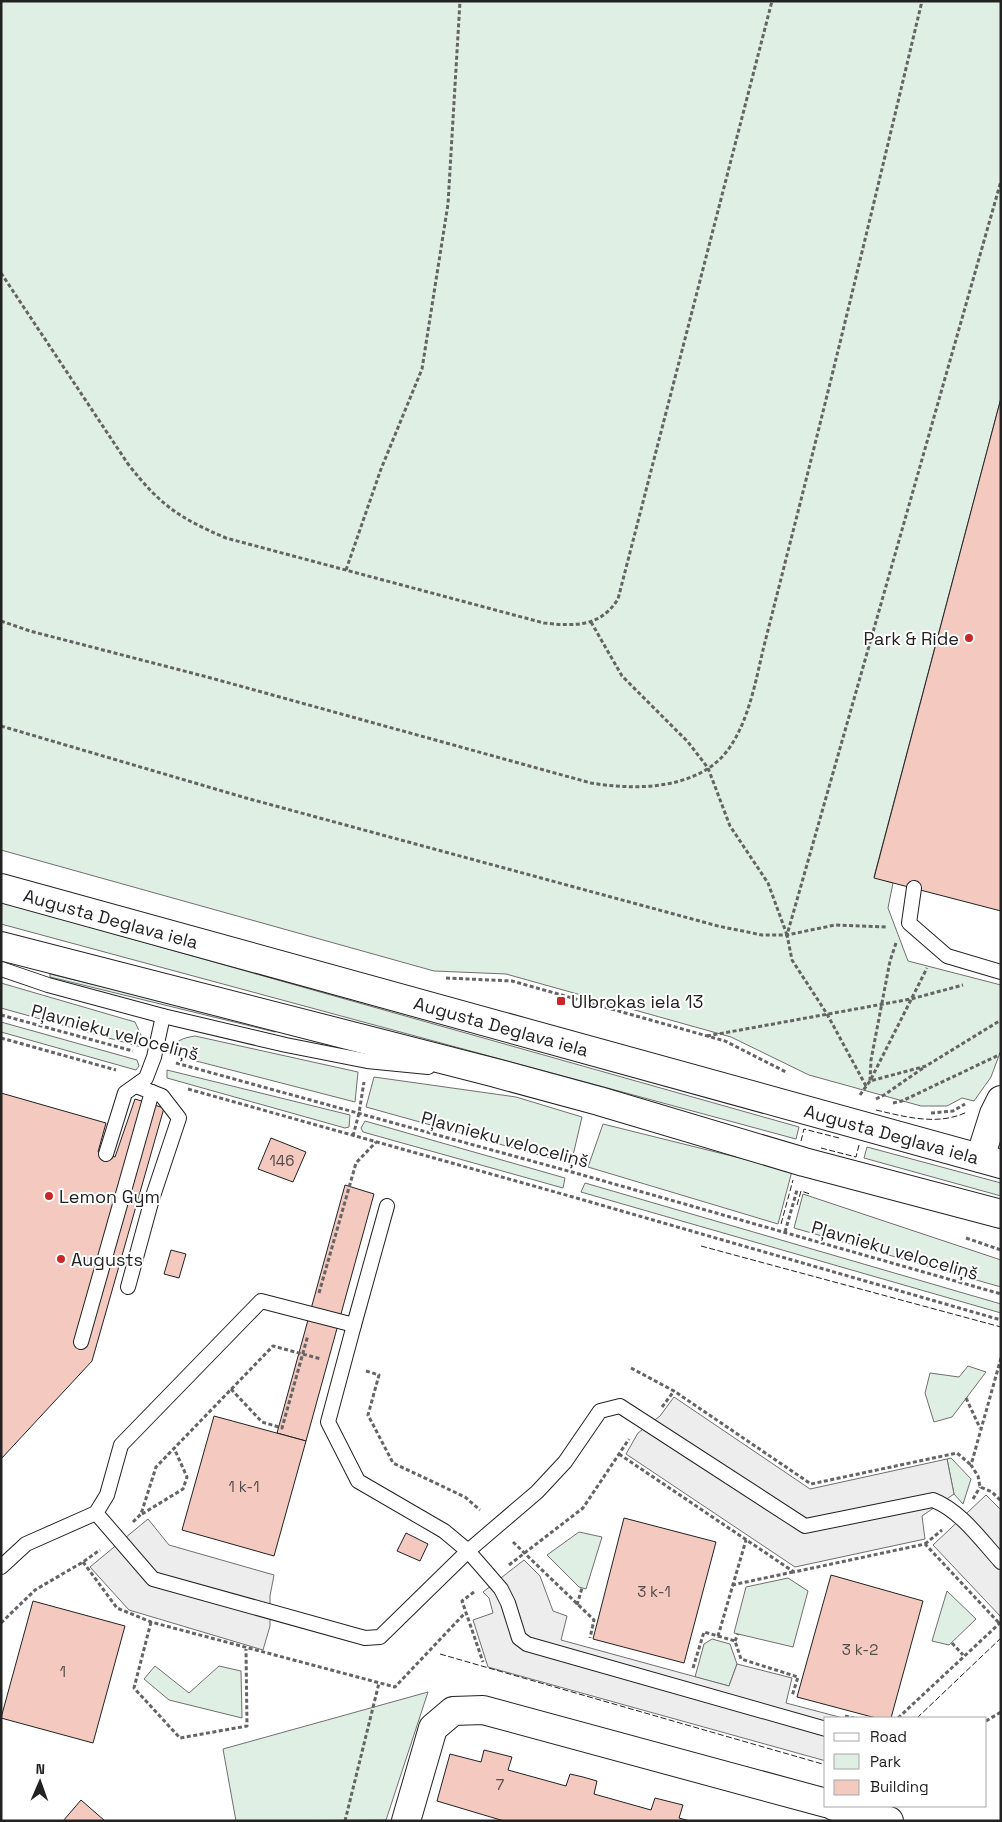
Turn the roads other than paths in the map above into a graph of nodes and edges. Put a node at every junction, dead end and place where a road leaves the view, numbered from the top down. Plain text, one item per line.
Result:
1 (1, 888) edge
2 (914, 888) dead end
3 (1, 946) edge
4 (1, 969) edge
5 (999, 971) edge
6 (163, 1016) junction
7 (492, 1072) junction
8 (141, 1082) junction
9 (152, 1092) junction
10 (998, 1107) edge
11 (106, 1154) dead end
12 (990, 1161) edge
13 (387, 1206) dead end
14 (1001, 1214) edge
15 (128, 1287) dead end
16 (354, 1325) junction
17 (81, 1342) dead end
18 (96, 1513) junction
19 (468, 1551) junction
20 (1001, 1562) edge
21 (1, 1567) edge
22 (824, 1728) edge
23 (824, 1802) edge
24 (838, 1807) edge
25 (406, 1821) edge
26 (889, 1821) edge

1 - 12 main road, Augusta Deglava iela
2 - 5 lane
3 - 7 main road
4 - 6 lane
6 - 7 lane
6 - 8 lane
7 - 14 main road
8 - 9 lane
8 - 11 lane
9 - 15 lane
9 - 17 lane
10 - 12 main road
13 - 16 lane
16 - 18 lane
16 - 19 lane
18 - 19 lane
18 - 21 lane
19 - 20 lane
19 - 22 lane
23 - 25 main road
24 - 26 main road

